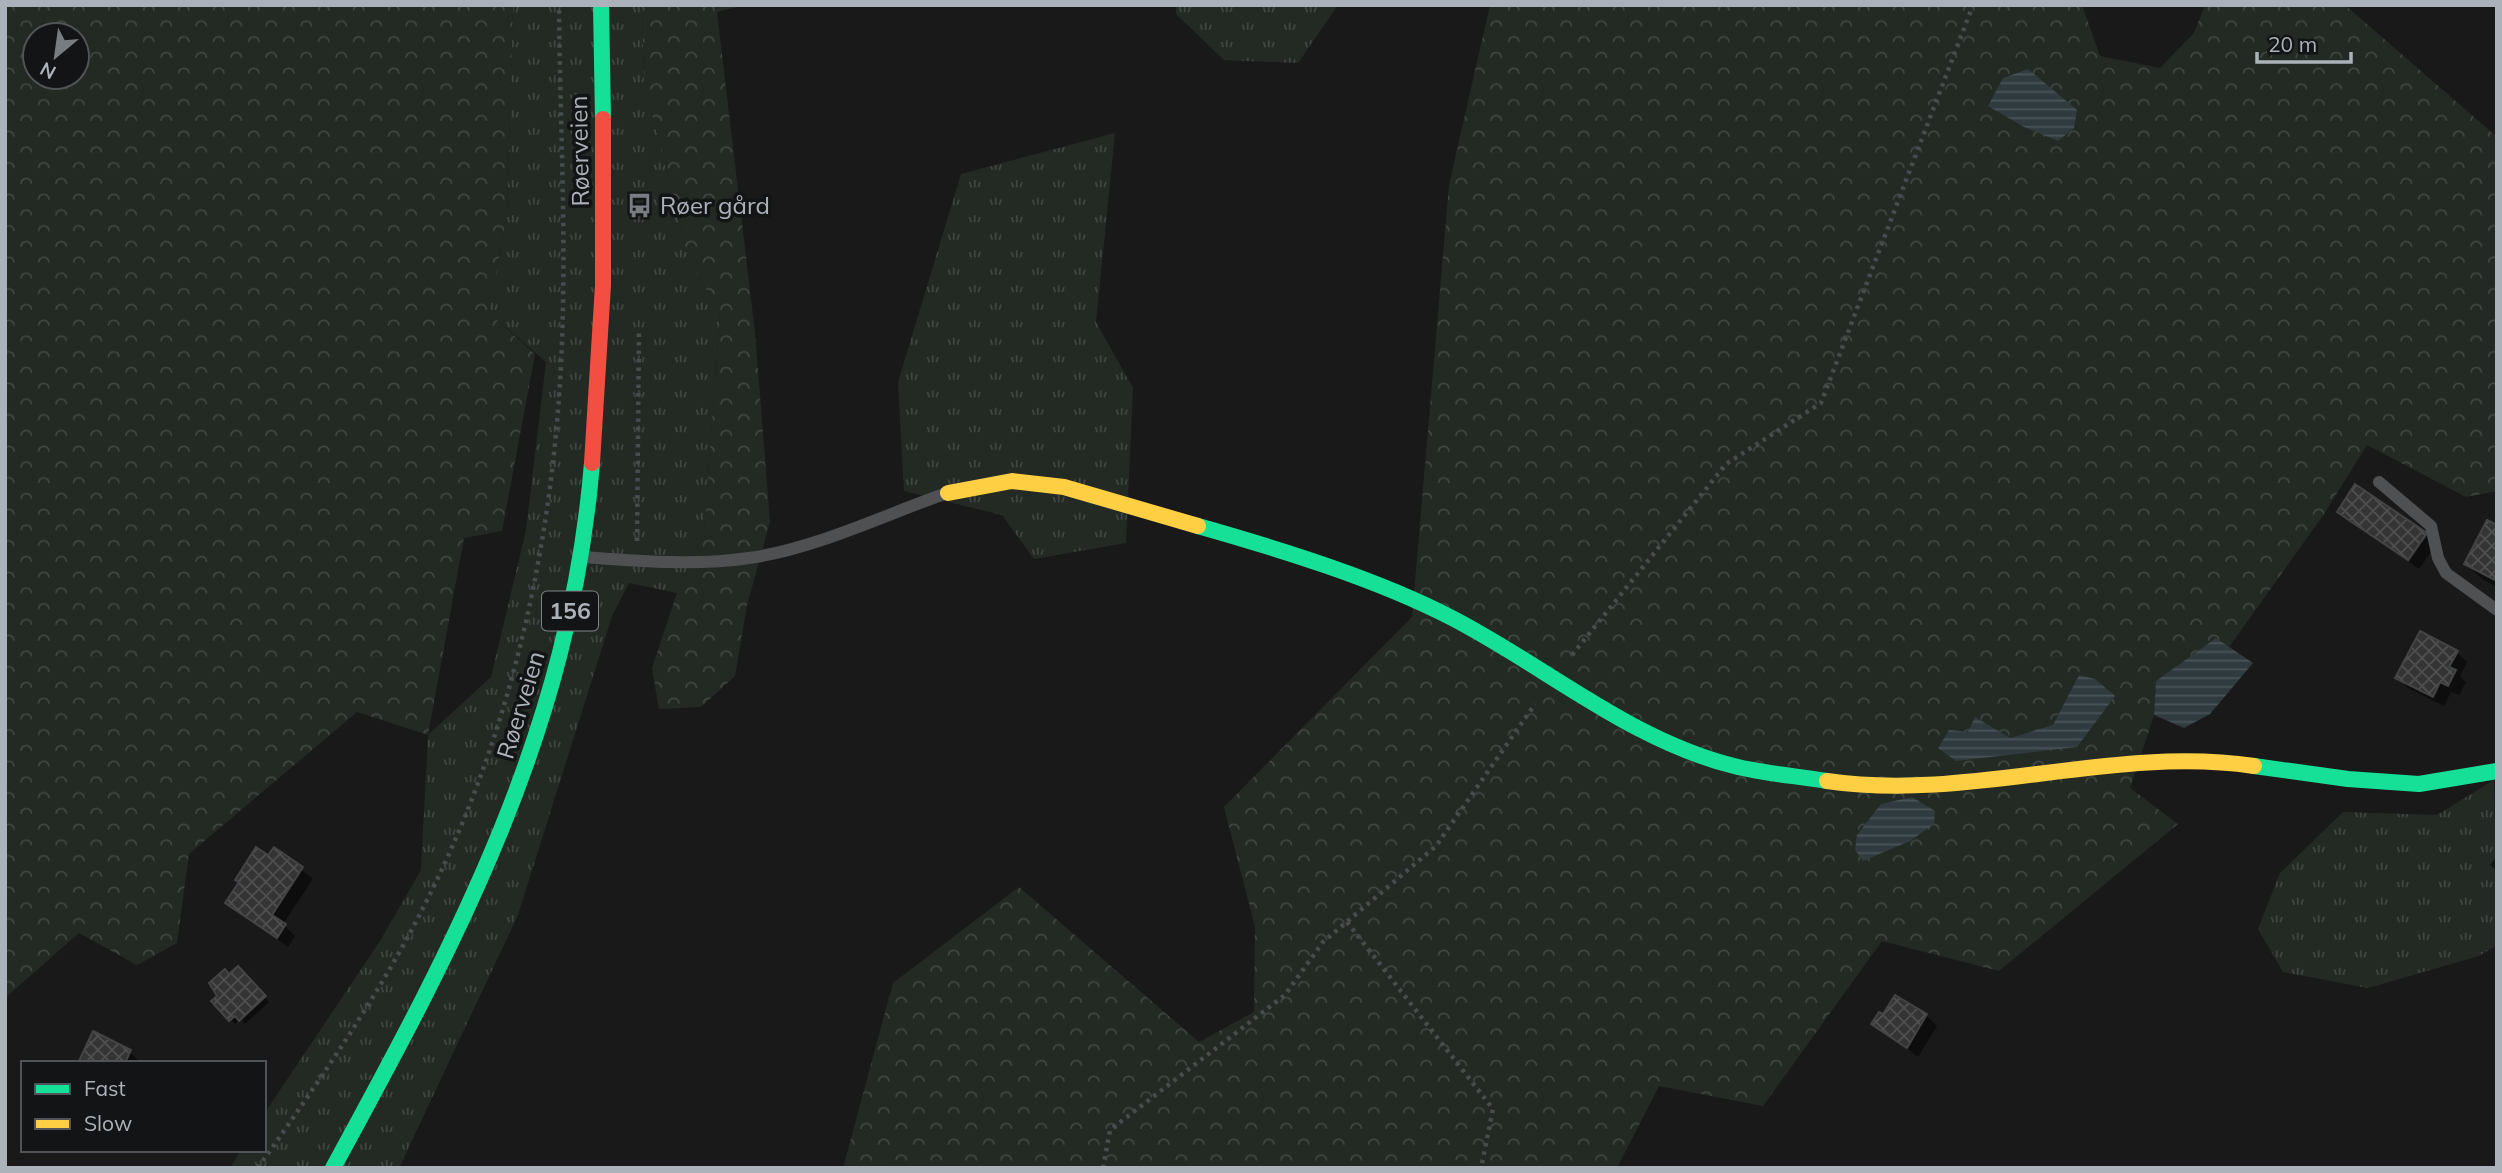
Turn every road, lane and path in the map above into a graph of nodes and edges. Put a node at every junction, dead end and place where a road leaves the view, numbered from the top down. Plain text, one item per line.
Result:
1 (559, 5) edge
2 (601, 5) edge
3 (1973, 5) edge
4 (639, 318) dead end
5 (2379, 482) dead end
6 (948, 493) joint
7 (580, 556) junction
8 (637, 561) junction
9 (2497, 610) edge
10 (1553, 678) junction
11 (2497, 771) edge
12 (1347, 922) junction
13 (258, 1168) edge
14 (334, 1168) edge
15 (1103, 1168) edge
16 (1481, 1168) edge

1 - 13 path
2 - 7 street, Røerveien / 156
3 - 10 path
4 - 8 path
5 - 9 lane
6 - 8 lane
6 - 10 street
7 - 8 lane
7 - 14 street, Røerveien / 156
10 - 11 street
10 - 12 path
12 - 15 path
12 - 16 path

